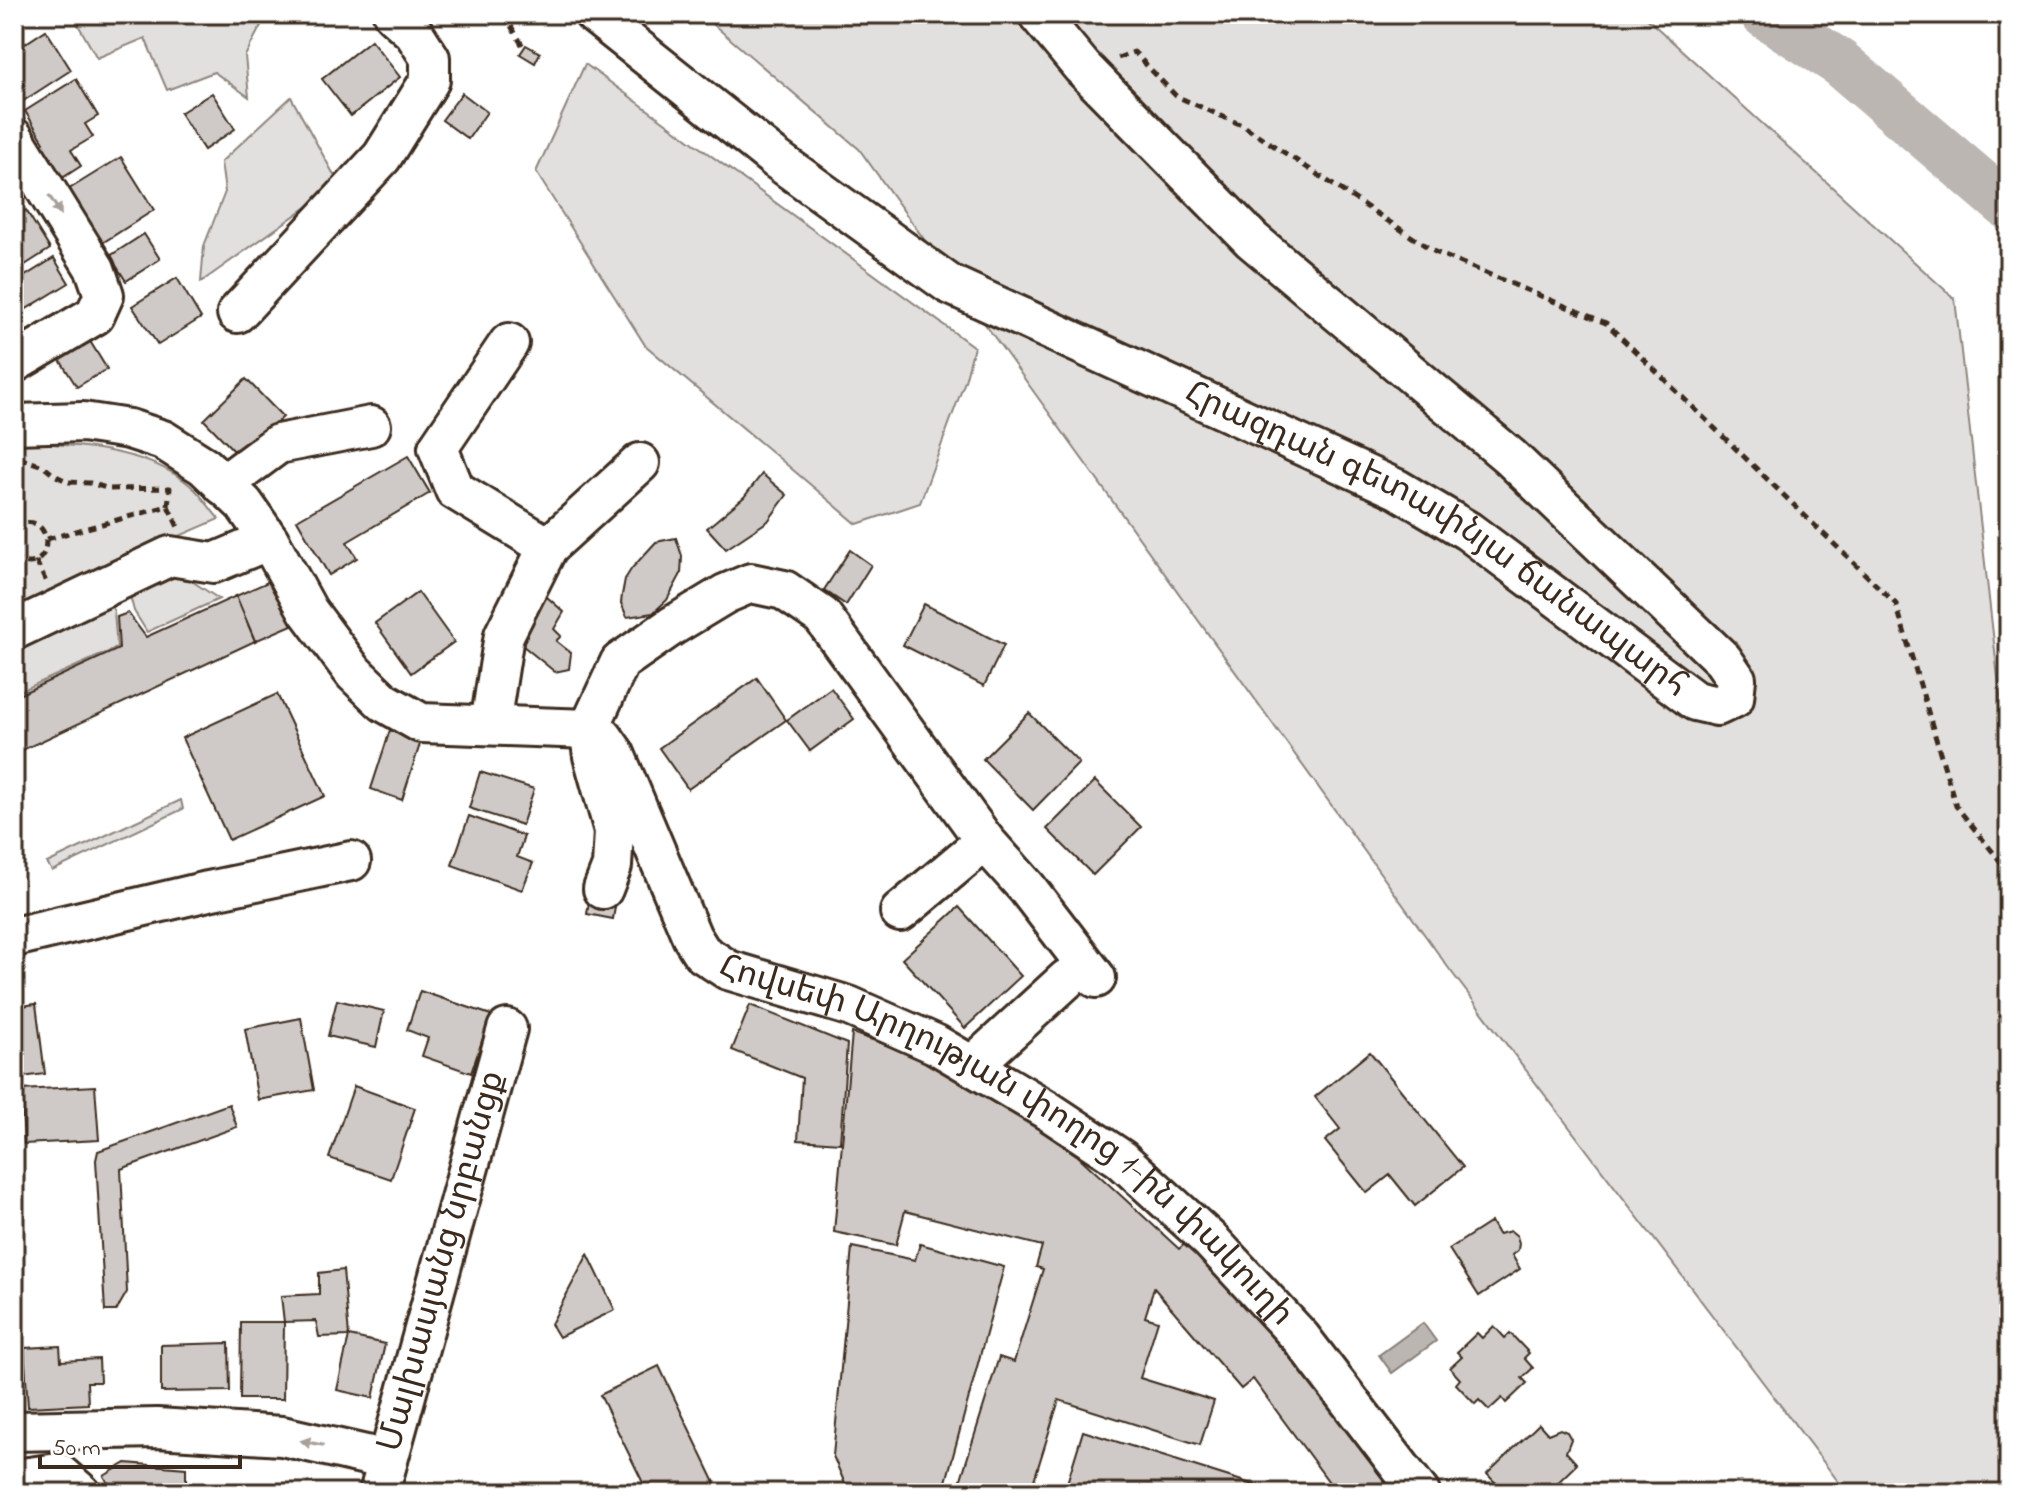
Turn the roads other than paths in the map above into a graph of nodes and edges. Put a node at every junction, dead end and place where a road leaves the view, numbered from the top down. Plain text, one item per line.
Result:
1 (393, 14) edge
2 (594, 14) edge
3 (1038, 14) edge
4 (14, 138) edge
5 (237, 313) dead end
6 (509, 343) dead end
7 (14, 363) edge
8 (14, 424) edge
9 (371, 426) dead end
10 (640, 463) dead end
11 (223, 485) junction
12 (269, 540) junction
13 (548, 547) junction
14 (14, 630) edge
15 (490, 725) junction
16 (589, 729) junction
17 (985, 841) junction
18 (351, 861) dead end
19 (603, 889) dead end
20 (900, 912) dead end
21 (14, 937) edge
22 (507, 1029) dead end
23 (972, 1066) junction
24 (14, 1431) edge
25 (384, 1477) edge
26 (14, 1479) edge
27 (81, 1493) edge
28 (1420, 1493) edge

1 - 5 street
2 - 3 street, Հրազդան գետափնյա ճանապարհ
4 -> 7 street
6 - 13 street
8 - 11 street
9 - 11 street
10 - 13 street
11 - 12 street
12 - 14 street
12 - 15 street
13 - 15 street
15 - 16 street
16 - 17 street
16 - 19 street
16 - 23 street, Հովսեփ Արղության փողոց 1-ին փակուղի
17 - 20 street
17 - 23 street
18 - 21 street
22 - 25 street, Մալխասյանց նրբանցք
23 - 28 street, Հովսեփ Արղության փողոց 1-ին փակուղի
25 -> 24 street
26 - 27 street

